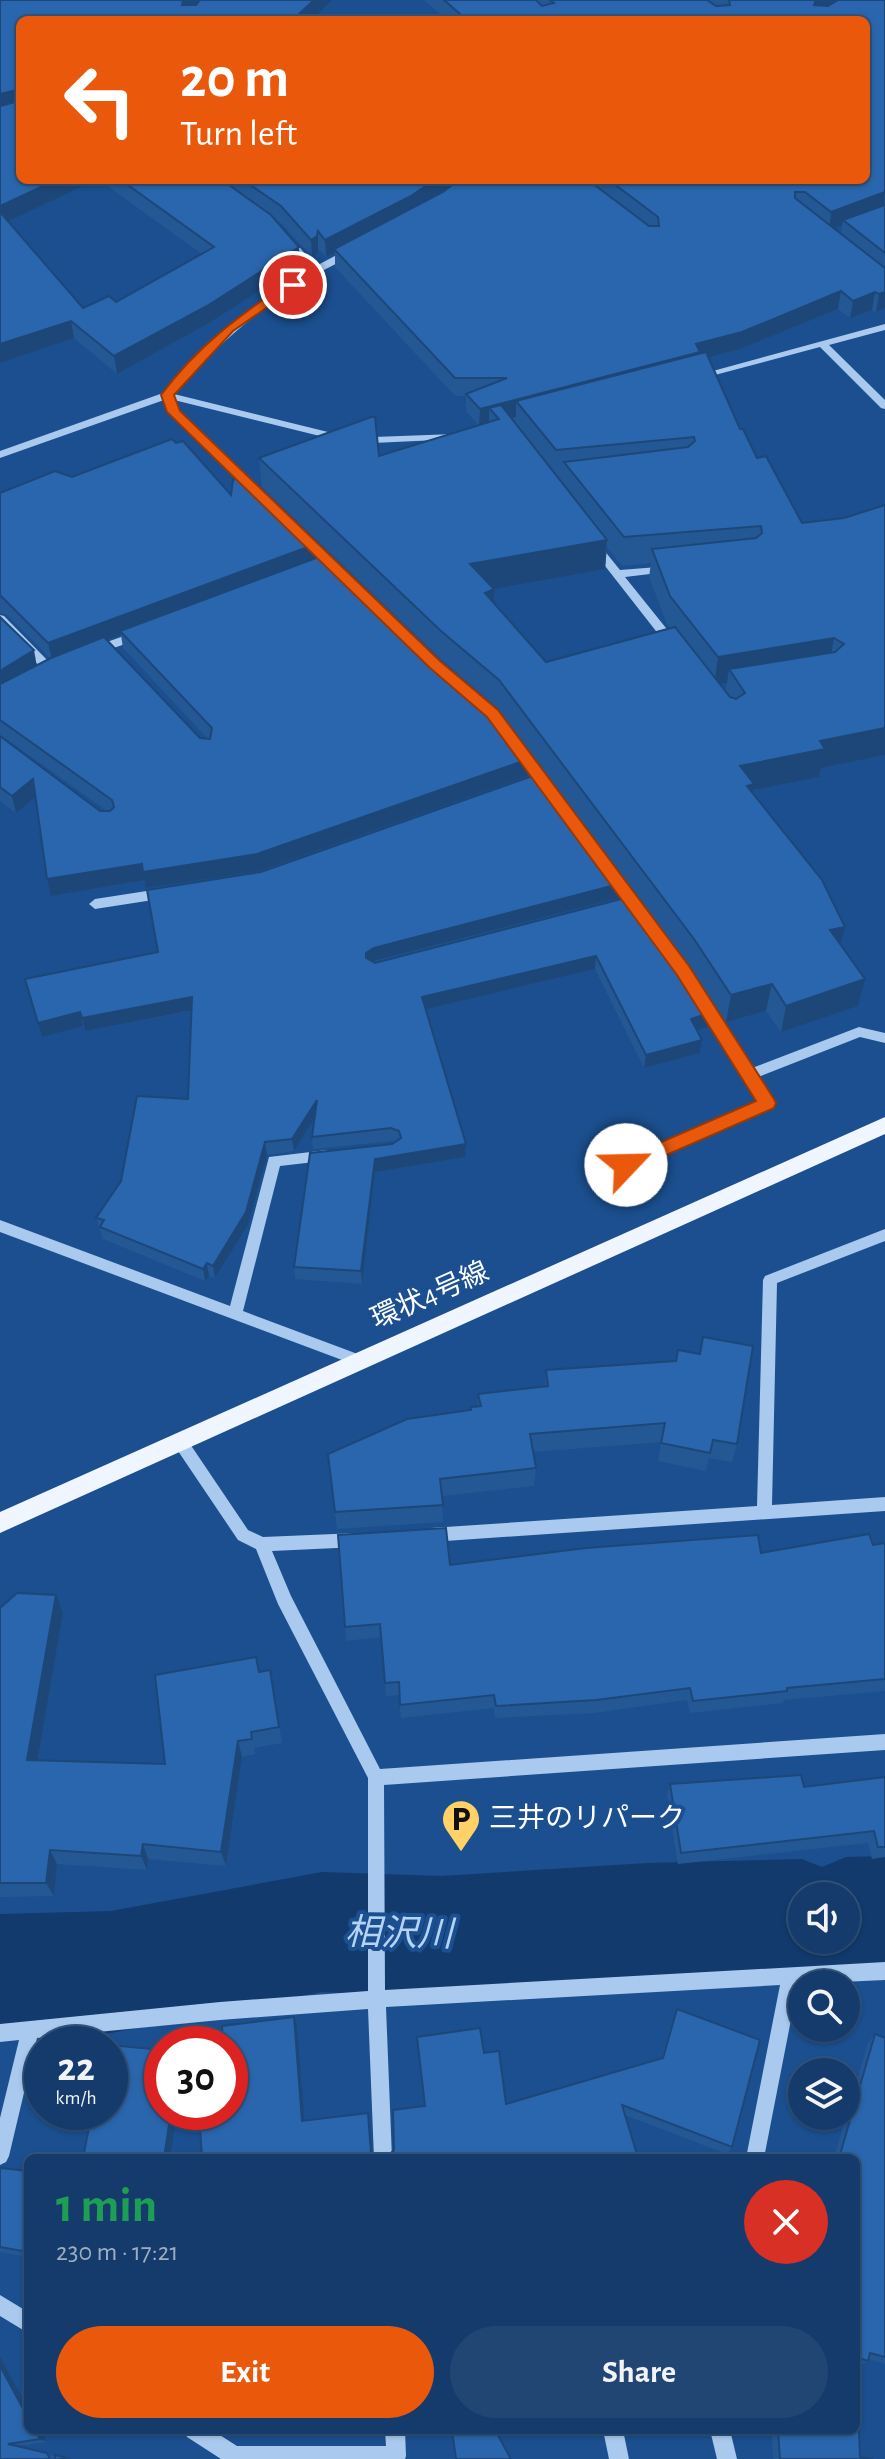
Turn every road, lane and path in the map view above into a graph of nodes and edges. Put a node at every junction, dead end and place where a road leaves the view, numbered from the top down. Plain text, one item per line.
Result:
1 (277, 228) edge
2 (367, 243) edge
3 (314, 270) junction
4 (885, 327) edge
5 (822, 343) junction
6 (690, 379) edge
7 (167, 395) junction
8 (885, 406) edge
9 (466, 436) edge
10 (0, 455) edge
11 (263, 499) edge
12 (588, 536) edge
13 (677, 567) edge
14 (618, 574) junction
15 (0, 619) edge
16 (154, 629) edge
17 (110, 646) junction
18 (85, 655) edge
19 (683, 656) edge
20 (121, 657) edge
21 (37, 676) edge
22 (508, 735) edge
23 (540, 779) junction
24 (525, 784) edge
25 (558, 803) edge
26 (604, 865) edge
27 (185, 890) edge
28 (632, 902) junction
29 (95, 904) dead end
30 (617, 906) edge
31 (885, 1038) edge
32 (749, 1075) junction
33 (885, 1125) edge
34 (347, 1154) edge
35 (626, 1165) dead end
36 (0, 1226) edge
37 (885, 1235) edge
38 (235, 1313) junction
39 (358, 1360) junction
40 (181, 1443) junction
41 (885, 1504) edge
42 (764, 1513) junction
43 (0, 1523) edge
44 (413, 1536) edge
45 (381, 1538) edge
46 (262, 1544) junction
47 (885, 1742) edge
48 (376, 1777) junction
49 (885, 1971) edge
50 (860, 1972) edge
51 (788, 1976) edge
52 (788, 1991) edge
53 (377, 2000) junction
54 (60, 2026) edge
55 (24, 2031) edge
56 (0, 2033) edge
57 (24, 2055) edge
58 (383, 2154) edge
59 (756, 2154) edge
60 (0, 2156) edge
61 (0, 2305) edge
62 (24, 2320) edge
63 (200, 2434) edge
64 (395, 2434) edge
65 (614, 2434) edge
66 (721, 2434) edge
67 (619, 2459) edge
68 (727, 2459) edge

1 - 3 street
2 - 3 street
3 - 7 street
4 - 5 street
5 - 6 street
5 - 8 street
7 - 9 street
7 - 10 street
7 - 11 street
12 - 14 street
13 - 14 street
14 - 19 street
15 - 21 street
16 - 17 street
17 - 18 street
17 - 20 street
22 - 23 street
23 - 24 street
23 - 25 street
26 - 28 street
27 - 29 street
28 - 30 street
28 - 32 street
31 - 32 street
32 - 35 street
33 - 39 main road, 環状4号線
34 - 38 street
36 - 38 street
37 - 42 street
38 - 39 street
39 - 40 main road, 環状4号線
40 - 43 main road, 環状4号線
40 - 46 street
41 - 42 street
42 - 44 street
45 - 46 street
46 - 48 street
47 - 48 street
48 - 53 street
49 - 50 street
51 - 53 street
52 - 59 street
53 - 54 street
53 - 58 street
55 - 56 street
57 - 60 street
61 - 62 street
63 - 64 street
65 - 67 street
66 - 68 street

